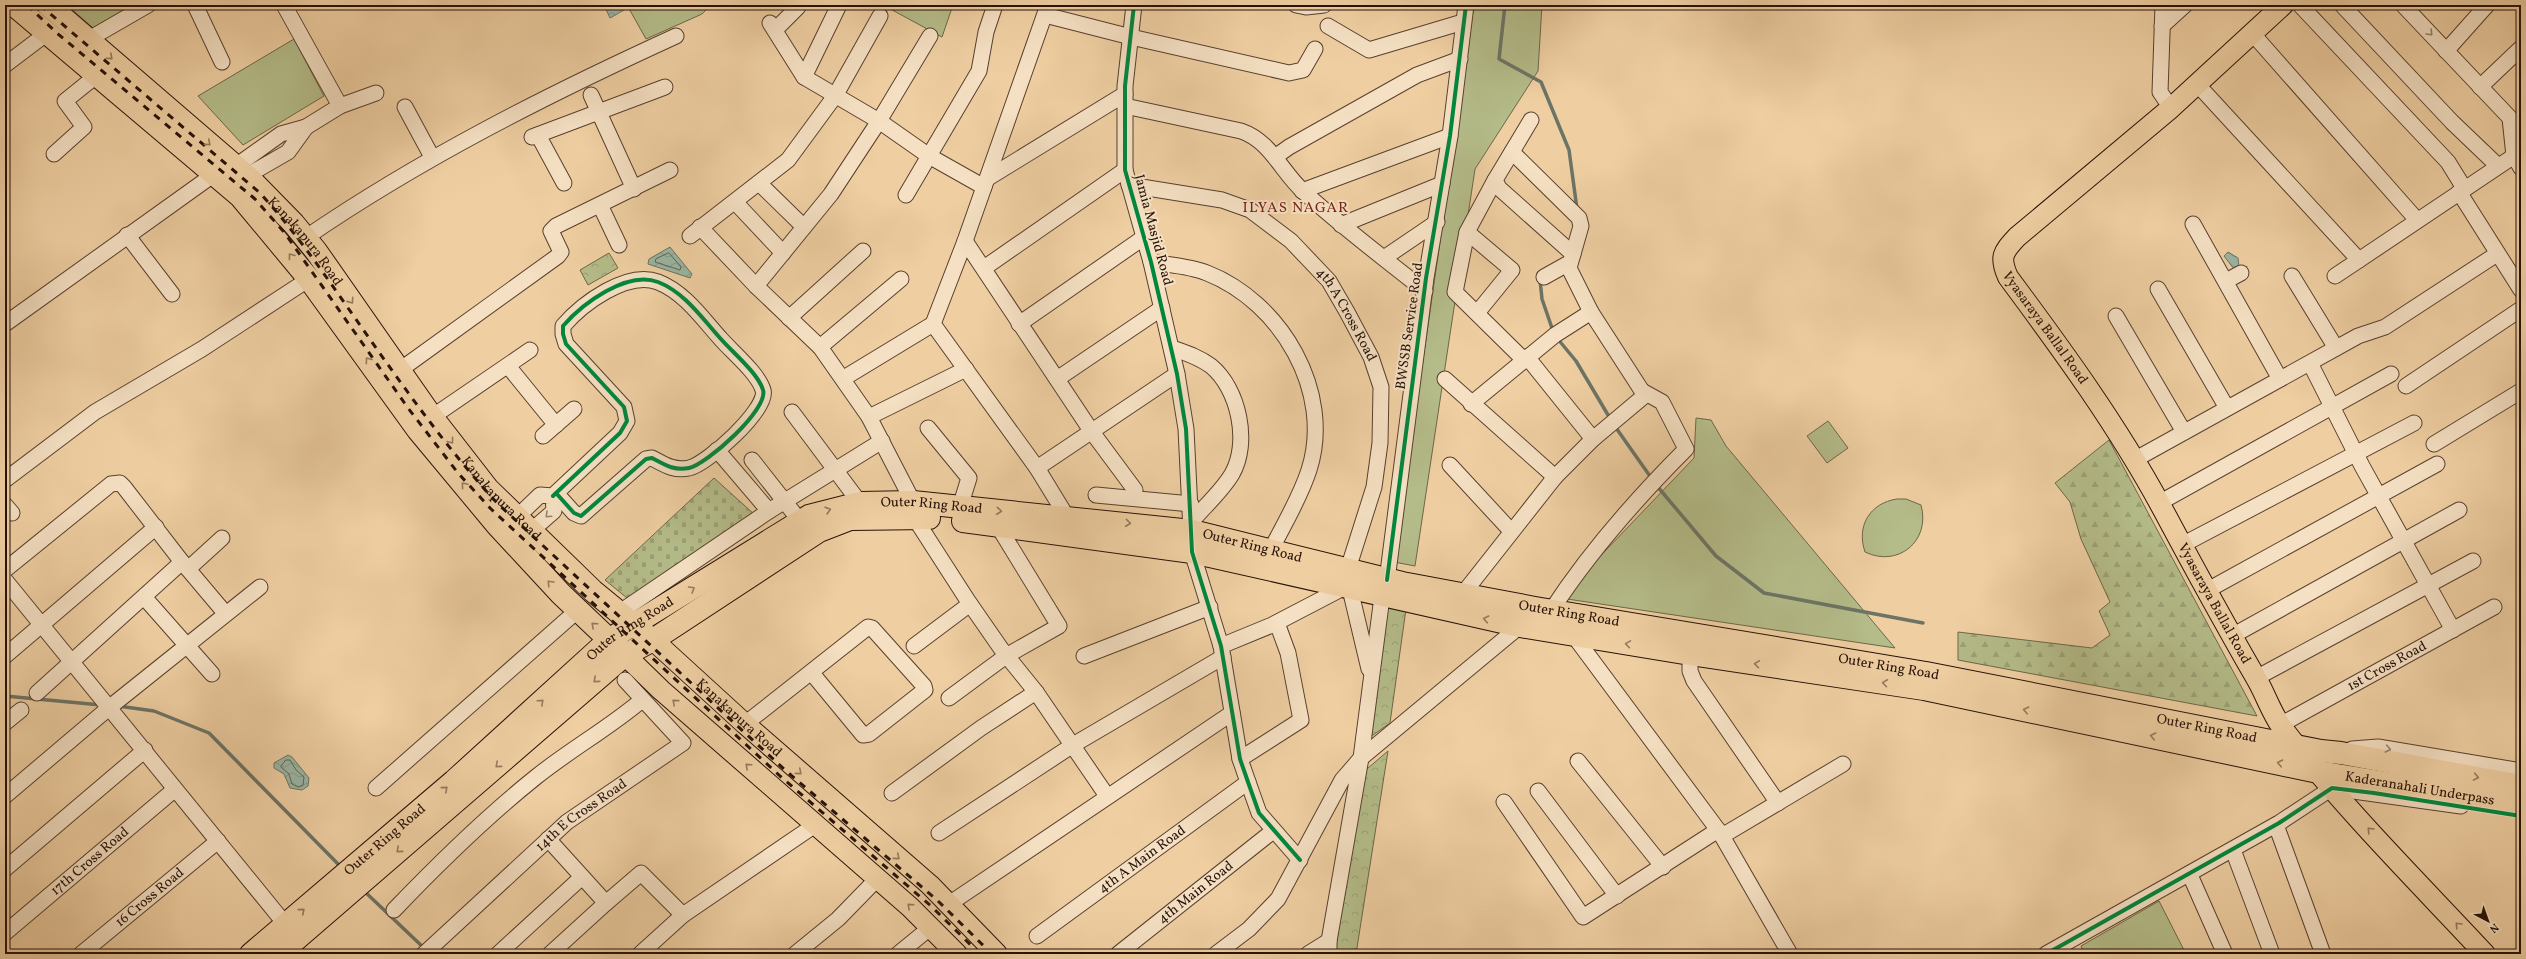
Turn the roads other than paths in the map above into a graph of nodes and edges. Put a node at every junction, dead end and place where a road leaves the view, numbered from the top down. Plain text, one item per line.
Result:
1 (14, 5) edge
2 (48, 5) edge
3 (148, 5) edge
4 (195, 5) edge
5 (284, 5) edge
6 (839, 5) edge
7 (995, 5) edge
8 (1134, 5) edge
9 (1296, 5) edge
10 (1324, 5) edge
11 (1466, 5) edge
12 (2163, 5) edge
13 (2185, 5) edge
14 (2283, 5) edge
15 (2300, 5) edge
16 (2342, 5) edge
17 (2487, 5) edge
18 (2404, 6) edge
19 (798, 7) dead end
20 (1046, 10) edge
21 (880, 16) dead end
22 (1463, 22) junction
23 (1328, 26) dead end
24 (2162, 26) junction
25 (2252, 33) junction
26 (46, 34) junction
27 (676, 36) dead end
28 (930, 36) dead end
29 (1131, 37) junction
30 (90, 39) junction
31 (2521, 48) edge
32 (1316, 49) dead end
33 (2446, 51) junction
34 (1460, 59) junction
35 (222, 62) dead end
36 (5, 65) edge
37 (96, 76) junction
38 (804, 77) junction
39 (2197, 84) junction
40 (665, 87) dead end
41 (2480, 87) junction
42 (376, 93) dead end
43 (591, 95) dead end
44 (835, 96) junction
45 (1125, 100) junction
46 (340, 106) junction
47 (405, 107) dead end
48 (2170, 108) junction
49 (597, 112) junction
50 (1531, 120) dead end
51 (879, 121) junction
52 (2516, 123) edge
53 (1450, 136) junction
54 (1512, 152) junction
55 (54, 154) dead end
56 (929, 156) junction
57 (432, 157) junction
58 (1275, 157) junction
59 (2517, 162) edge
60 (2498, 166) junction
61 (670, 170) dead end
62 (1125, 170) junction
63 (242, 172) junction
64 (213, 175) junction
65 (1495, 180) junction
66 (564, 183) dead end
67 (986, 183) junction
68 (759, 184) junction
69 (1442, 184) junction
70 (1129, 185) junction
71 (634, 189) junction
72 (2462, 190) junction
73 (1302, 191) junction
74 (906, 195) dead end
75 (734, 202) junction
76 (600, 205) junction
77 (2416, 220) junction
78 (1436, 222) junction
79 (2192, 224) dead end
80 (1341, 225) junction
81 (804, 227) junction
82 (1467, 232) junction
83 (127, 235) junction
84 (305, 238) junction
85 (1143, 238) junction
86 (965, 241) junction
87 (619, 245) dead end
88 (863, 251) dead end
89 (783, 253) junction
90 (2498, 254) junction
91 (1572, 257) junction
92 (1384, 258) junction
93 (2360, 260) junction
94 (1151, 262) junction
95 (984, 268) junction
96 (2241, 273) dead end
97 (1544, 276) dead end
98 (2292, 276) dead end
99 (2335, 276) dead end
100 (309, 279) junction
101 (901, 279) dead end
102 (2226, 281) junction
103 (756, 286) junction
104 (2158, 289) dead end
105 (2521, 290) edge
106 (1425, 291) junction
107 (172, 294) dead end
108 (1162, 308) junction
109 (2521, 309) edge
110 (1591, 312) junction
111 (1477, 313) junction
112 (2116, 316) dead end
113 (789, 318) junction
114 (5, 324) edge
115 (933, 324) junction
116 (1019, 324) junction
117 (820, 347) junction
118 (1172, 348) junction
119 (2336, 348) junction
120 (530, 350) dead end
121 (1530, 355) junction
122 (2310, 363) junction
123 (508, 366) junction
124 (966, 369) junction
125 (1177, 374) junction
126 (2391, 374) dead end
127 (391, 376) junction
128 (844, 378) junction
129 (1057, 379) junction
130 (1445, 379) dead end
131 (2280, 379) junction
132 (2406, 386) dead end
133 (1642, 391) junction
134 (2521, 391) edge
135 (1471, 404) junction
136 (2332, 407) junction
137 (2227, 408) junction
138 (574, 409) dead end
139 (792, 412) dead end
140 (432, 417) junction
141 (869, 417) junction
142 (2414, 423) dead end
143 (556, 425) junction
144 (928, 428) dead end
145 (1092, 432) junction
146 (2184, 432) junction
147 (543, 436) dead end
148 (1593, 438) junction
149 (882, 441) junction
150 (2434, 444) dead end
151 (717, 450) junction
152 (2355, 454) junction
153 (752, 460) dead end
154 (2134, 460) junction
155 (1450, 464) dead end
156 (2437, 464) dead end
157 (1037, 468) junction
158 (836, 471) junction
159 (1556, 478) junction
160 (5, 480) edge
161 (1135, 490) dead end
162 (554, 494) junction
163 (1096, 495) dead end
164 (2379, 496) junction
165 (785, 502) junction
166 (860, 503) junction
167 (2160, 503) junction
168 (1191, 504) junction
169 (960, 507) junction
170 (914, 510) junction
171 (2459, 510) dead end
172 (769, 511) junction
173 (1067, 517) junction
174 (800, 521) junction
175 (524, 524) junction
176 (998, 526) junction
177 (1192, 526) junction
178 (156, 527) junction
179 (1511, 531) junction
180 (222, 538) dead end
181 (2404, 541) junction
182 (2182, 545) junction
183 (1270, 550) junction
184 (1192, 552) junction
185 (2473, 561) dead end
186 (185, 565) junction
187 (5, 570) edge
188 (5, 580) edge
189 (1347, 582) junction
190 (2429, 585) junction
191 (260, 587) dead end
192 (1384, 588) junction
193 (2206, 591) junction
194 (1462, 595) junction
195 (144, 597) junction
196 (970, 604) junction
197 (1210, 607) junction
198 (2494, 607) dead end
199 (578, 610) junction
200 (1551, 611) junction
201 (226, 613) junction
202 (628, 618) junction
203 (1277, 623) junction
204 (40, 626) junction
205 (1520, 626) junction
206 (2453, 630) junction
207 (1574, 636) junction
208 (2232, 636) junction
209 (610, 639) junction
210 (652, 640) junction
211 (185, 646) junction
212 (914, 646) dead end
213 (1222, 652) junction
214 (1690, 654) junction
215 (625, 655) junction
216 (5, 656) edge
217 (1006, 656) junction
218 (1084, 656) dead end
219 (72, 664) junction
220 (811, 672) junction
221 (212, 674) dead end
222 (1372, 678) junction
223 (2256, 678) junction
224 (625, 680) dead end
225 (1036, 692) junction
226 (37, 693) dead end
227 (949, 698) dead end
228 (642, 700) junction
229 (109, 708) junction
230 (21, 710) dead end
231 (1232, 713) junction
232 (5, 723) edge
233 (745, 724) junction
234 (2280, 725) junction
235 (1073, 745) junction
236 (2298, 746) junction
237 (145, 750) junction
238 (1361, 758) junction
239 (1240, 759) junction
240 (1578, 761) dead end
241 (2320, 761) junction
242 (1843, 764) dead end
243 (2521, 771) edge
244 (1248, 782) junction
245 (2521, 786) edge
246 (376, 788) dead end
247 (2332, 788) junction
248 (174, 790) junction
249 (1538, 791) dead end
250 (892, 793) dead end
251 (5, 796) edge
252 (1107, 796) junction
253 (1504, 802) dead end
254 (1778, 803) junction
255 (2521, 804) edge
256 (2521, 816) edge
257 (814, 825) junction
258 (2276, 825) junction
259 (1273, 831) junction
260 (939, 833) dead end
261 (1720, 833) junction
262 (548, 839) junction
263 (218, 841) junction
264 (2233, 850) junction
265 (1300, 860) junction
266 (1662, 867) junction
267 (5, 869) edge
268 (2190, 875) junction
269 (582, 877) junction
270 (877, 878) junction
271 (353, 879) junction
272 (1617, 896) junction
273 (606, 903) junction
274 (949, 904) junction
275 (394, 910) dead end
276 (683, 915) junction
277 (286, 925) junction
278 (931, 927) junction
279 (5, 933) edge
280 (1037, 936) dead end
281 (1329, 948) edge
282 (428, 950) edge
283 (2064, 950) edge
284 (81, 954) edge
285 (251, 954) edge
286 (279, 954) edge
287 (498, 954) edge
288 (550, 954) edge
289 (640, 954) edge
290 (795, 954) edge
291 (898, 954) edge
292 (957, 954) edge
293 (997, 954) edge
294 (1118, 954) edge
295 (1216, 954) edge
296 (1308, 954) edge
297 (1790, 954) edge
298 (2046, 954) edge
299 (2225, 954) edge
300 (2272, 954) edge
301 (2323, 954) edge
302 (2485, 954) edge

1 - 26 highway, Kanakapura Road
2 - 30 highway, Kanakapura Road
3 - 30 street
4 - 35 street
5 - 46 street
6 - 38 street
7 - 56 street
8 - 29 street, Jamia Masjid Road
9 - 10 street
11 - 22 street, BWSSB Service Road
12 - 24 street
13 - 24 street
14 - 25 main road, Vyasaraya Ballal Road
15 - 72 street
16 - 60 street
17 - 33 street
18 -> 33 street
19 - 38 street
20 - 29 street
20 - 67 street
21 - 44 street
22 - 23 street
22 - 34 street, BWSSB Service Road
24 - 48 street
25 - 39 main road, Vyasaraya Ballal Road
25 - 77 street
26 - 36 street
26 - 37 highway, Kanakapura Road
27 - 57 street
28 - 51 street
29 - 32 street
29 - 45 street, Jamia Masjid Road
30 -> 63 highway, Kanakapura Road
31 - 41 street
33 - 41 street
34 - 53 street, BWSSB Service Road
34 - 58 street
37 - 55 street
37 - 64 highway, Kanakapura Road
38 - 44 street
39 - 48 main road, Vyasaraya Ballal Road
39 - 93 street
40 - 49 street
41 - 52 street
42 - 46 street
43 - 49 street
44 - 51 street
44 - 68 street
45 - 58 street
45 - 62 street, Jamia Masjid Road
45 - 67 street
46 - 63 street
47 - 57 street
48 - 154 main road, Vyasaraya Ballal Road
49 - 66 street
49 - 71 street
50 - 54 street
51 - 56 street
51 - 81 street
52 - 59 street
53 - 69 street, BWSSB Service Road
53 - 73 street
54 - 65 street
54 - 91 street
56 - 67 street
56 - 74 street
57 - 84 street
58 - 73 street
59 - 60 street
60 - 72 street
61 - 71 street
62 - 70 street, Jamia Masjid Road
62 - 95 street
63 - 84 highway, Kanakapura Road
64 - 83 street
100 -> 64 highway, Kanakapura Road
65 - 82 street
65 - 91 street
67 - 86 street
68 - 75 street
68 - 81 street
69 - 78 street, BWSSB Service Road
69 - 80 street
70 - 85 street, Jamia Masjid Road
70 - 189 street, 4th A Cross Road
71 - 76 street
72 - 77 street
72 - 90 street
73 - 80 street
75 - 89 street
75 - 103 street
76 - 87 street
76 - 127 street
77 - 93 street
78 - 92 street
78 - 106 street, BWSSB Service Road
79 - 102 street
80 - 92 street
81 - 89 street
82 - 111 street
82 - 111 street
83 - 107 street
83 - 114 street
84 -> 127 highway, Kanakapura Road
85 - 94 street, Jamia Masjid Road
85 - 116 street
86 - 95 street
86 - 115 street
88 - 113 street
89 - 103 street
90 - 105 street
90 - 119 street
91 - 97 street
91 - 110 street
92 - 106 street
93 - 99 street
94 - 108 street, Jamia Masjid Road
94 - 183 street
95 - 116 street
96 - 102 street
98 - 119 street
127 -> 100 highway, Kanakapura Road
100 - 160 street
101 - 117 street
102 - 131 street
103 - 113 street
104 - 137 street
106 - 192 street, BWSSB Service Road
108 - 118 street, Jamia Masjid Road
108 - 129 street
109 - 132 street
110 - 121 street
110 - 133 street
111 - 121 street
112 - 146 street
113 - 117 street
115 - 124 street
115 - 128 street
116 - 129 street
117 - 128 street
118 - 125 street, Jamia Masjid Road
118 - 177 street
119 - 122 street
120 - 123 street
121 - 135 street
121 - 148 street
122 - 131 street
122 - 136 street
123 - 140 street
123 - 143 street
124 - 141 street
124 - 157 street
125 - 145 street
125 - 168 street, Jamia Masjid Road
126 - 136 street
127 - 140 highway, Kanakapura Road
199 -> 127 highway, Kanakapura Road
128 - 141 street
129 - 145 street
130 - 135 street
131 - 137 street
133 - 148 street
133 - 200 street
134 - 150 street
135 - 159 street
136 - 152 street
136 - 167 street
137 - 146 street
138 - 143 street
139 - 158 street
140 -> 175 highway, Kanakapura Road
141 - 149 street
142 - 152 street
143 - 147 street
144 - 169 street
145 - 157 street
145 - 161 street
146 - 154 street
148 - 159 street
149 - 158 street
149 - 170 street
151 - 162 street
151 - 162 street
151 - 172 street
152 - 164 street
152 - 182 street
153 - 165 street
154 - 167 main road, Vyasaraya Ballal Road
155 - 179 street
156 - 164 street
157 - 173 street
158 - 165 street
158 - 166 street
159 - 179 street
162 - 175 street
162 -> 175 street
163 - 168 street
164 - 181 street
164 - 193 street
165 - 172 street
165 - 174 street
166 - 170 highway, Outer Ring Road
174 -> 166 highway, Outer Ring Road
167 - 182 main road, Vyasaraya Ballal Road
168 - 177 street, Jamia Masjid Road
169 - 170 highway, Outer Ring Road
169 -> 173 highway, Outer Ring Road
170 - 176 highway, Outer Ring Road
170 - 196 street
170 - 210 highway, Outer Ring Road
171 - 181 street
172 - 202 street
173 -> 177 highway, Outer Ring Road
202 -> 174 highway, Outer Ring Road
175 - 202 highway, Kanakapura Road
176 - 184 highway, Outer Ring Road
176 - 217 street
177 - 183 highway, Outer Ring Road
177 - 184 street, Jamia Masjid Road
178 - 186 street
178 - 187 street
178 - 204 street
179 - 194 street
180 - 186 street
181 - 190 street
181 - 208 street
182 - 193 main road, Vyasaraya Ballal Road
183 - 189 highway, Outer Ring Road
184 - 189 highway, Outer Ring Road
184 - 197 street, Jamia Masjid Road
185 - 190 street
186 - 195 street
186 - 201 street
188 - 204 street
189 - 192 highway, Outer Ring Road
189 - 203 street
189 - 222 street
190 - 206 street
190 - 223 street
191 - 201 street
192 - 194 highway, Outer Ring Road
205 -> 192 highway, Outer Ring Road
192 - 222 street, BWSSB Service Road
193 - 208 main road, Vyasaraya Ballal Road
194 - 200 highway, Outer Ring Road
195 - 211 street
195 - 219 street
196 - 212 street
196 - 217 street
197 - 213 street, Jamia Masjid Road
197 - 218 street
198 - 206 street, 1st Cross Road
209 -> 199 highway, Kanakapura Road
199 - 246 street
200 - 236 highway, Outer Ring Road
201 - 211 street
202 - 209 highway, Outer Ring Road
202 - 210 highway, Kanakapura Road
203 - 213 street
203 - 239 street
204 - 216 street
204 - 219 street
205 - 207 highway, Outer Ring Road
205 - 238 street
206 - 234 street, 1st Cross Road
214 -> 207 highway, Outer Ring Road
207 - 261 street
208 - 223 main road, Vyasaraya Ballal Road
209 - 215 highway, Kanakapura Road
271 -> 209 highway, Outer Ring Road
210 - 215 highway, Outer Ring Road
210 - 233 main road, Kanakapura Road
211 - 221 street
211 - 229 street
213 - 231 street, Jamia Masjid Road
213 - 235 street
241 -> 214 highway, Outer Ring Road
214 - 254 street
257 -> 215 main road, Kanakapura Road
215 -> 271 highway, Outer Ring Road
217 - 225 street
217 - 227 street
219 - 226 street
219 - 229 street
220 - 220 street
220 - 233 street
222 - 238 street, BWSSB Service Road
223 - 234 main road, Vyasaraya Ballal Road
224 - 228 street, 14th E Cross Road
225 - 235 street
225 - 250 street
228 - 262 street, 14th E Cross Road
228 - 275 street
229 - 237 street
229 - 251 street
230 - 232 street
231 - 239 street, Jamia Masjid Road
231 - 252 street
233 -> 274 main road, Kanakapura Road
234 - 236 main road, Vyasaraya Ballal Road
235 - 252 street
235 - 260 street
236 - 241 highway, Outer Ring Road
237 - 248 street
237 - 267 street
238 - 265 street
238 - 281 street, BWSSB Service Road
239 - 244 street, Jamia Masjid Road
240 - 266 street
241 -> 243 street
241 -> 245 highway, Kaderanahali Underpass
241 - 247 main road
241 - 255 highway, Kaderanahali Underpass
242 - 254 street
244 - 259 street, Jamia Masjid Road
244 - 280 street, 4th A Main Road
247 - 256 street
247 - 258 street
302 -> 247 main road
248 - 263 street
248 - 279 street, 17th Cross Road
249 - 272 street
252 - 274 street
253 - 272 street
254 - 261 street
257 - 270 main road, Kanakapura Road
257 - 276 street
258 - 264 street
258 - 301 street
259 - 265 street, Jamia Masjid Road
259 - 294 street, 4th Main Road
261 - 266 street
261 - 297 street
262 - 269 street
262 - 282 street, 14th E Cross Road
263 - 277 street
263 - 284 street, 16 Cross Road
264 - 268 street
264 - 300 street
265 - 295 street
266 - 272 street
268 - 283 street
268 - 299 street
269 - 273 street
269 - 287 street
278 -> 270 main road, Kanakapura Road
270 - 290 street
277 -> 271 highway, Outer Ring Road
271 - 286 highway, Outer Ring Road
273 - 276 street
273 - 288 street
274 - 293 main road, Kanakapura Road
276 - 289 street
277 - 285 highway, Outer Ring Road
278 - 291 street
278 - 292 main road, Kanakapura Road
281 - 296 street
283 - 298 street

